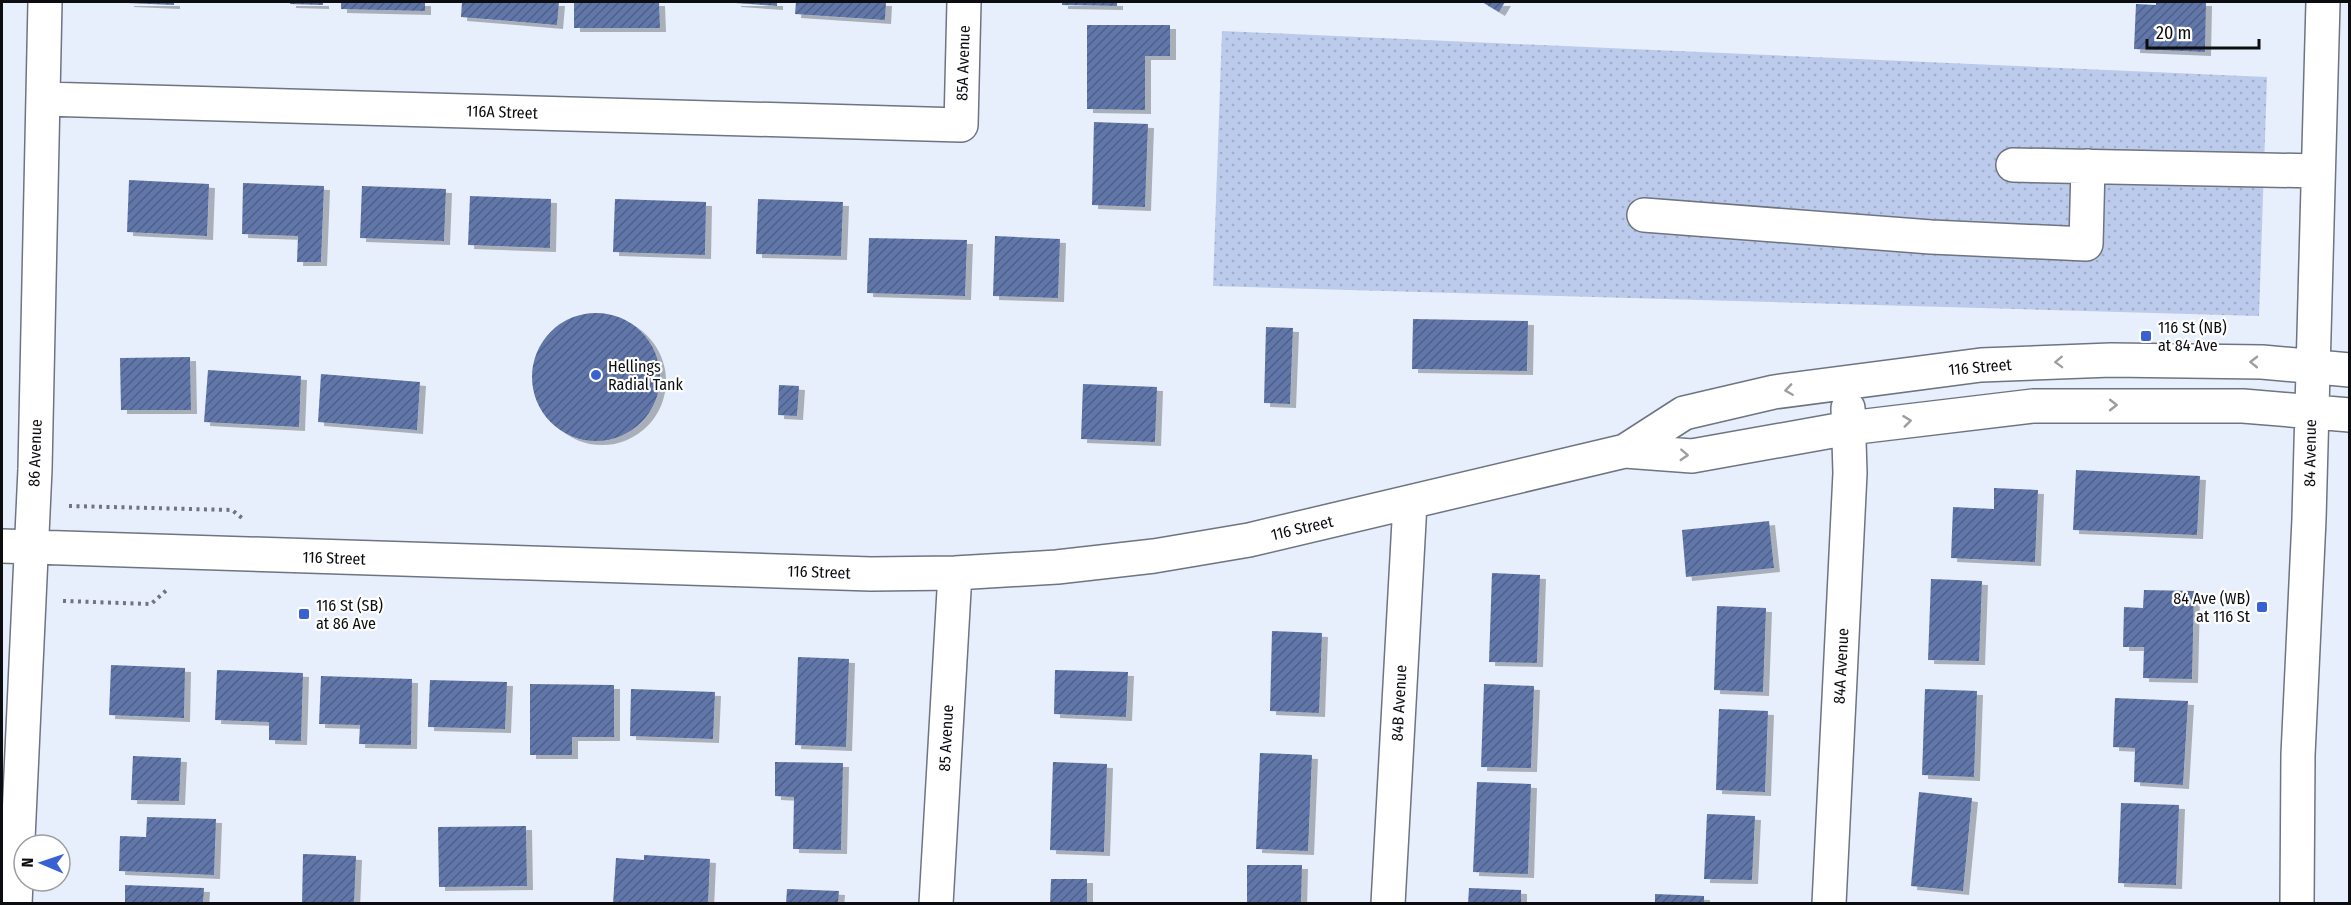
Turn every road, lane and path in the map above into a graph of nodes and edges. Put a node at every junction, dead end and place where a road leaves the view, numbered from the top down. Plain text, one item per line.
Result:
1 (45, 2) edge
2 (964, 2) edge
3 (2323, 2) edge
4 (43, 99) junction
5 (961, 125) joint
6 (2013, 165) dead end
7 (2088, 166) junction
8 (2318, 171) junction
9 (1644, 215) dead end
10 (2313, 366) junction
11 (2349, 370) edge
12 (1846, 382) junction
13 (2311, 412) junction
14 (2349, 416) edge
15 (1849, 428) junction
16 (1625, 451) junction
17 (1410, 503) junction
18 (17, 546) edge
19 (207, 553) junction
20 (955, 573) junction
21 (65, 601) dead end
22 (15, 903) edge
23 (936, 903) edge
24 (1388, 903) edge
25 (1829, 903) edge
26 (2297, 903) edge

1 - 4 street, 86 Avenue
2 - 5 street, 85A Avenue
3 - 8 street, 84 Avenue
4 - 5 street, 116A Street
4 - 18 street, 86 Avenue
6 - 7 street
7 - 8 street
7 - 9 street
8 - 10 street, 84 Avenue
10 - 11 street, 116 Street
10 -> 12 street, 116 Street
10 - 13 street, 84 Avenue
12 - 15 street, 84A Avenue
12 -> 16 street, 116 Street
13 - 14 street, 116 Street
15 -> 13 street, 116 Street
13 - 26 street, 84 Avenue
16 -> 15 street, 116 Street
15 - 25 street, 84A Avenue
16 - 17 street, 116 Street
17 - 20 street, 116 Street
17 - 24 street, 84B Avenue
18 - 19 street, 116 Street
18 - 22 street, 86 Avenue
19 - 20 street, 116 Street
19 - 21 path
20 - 23 street, 85 Avenue

